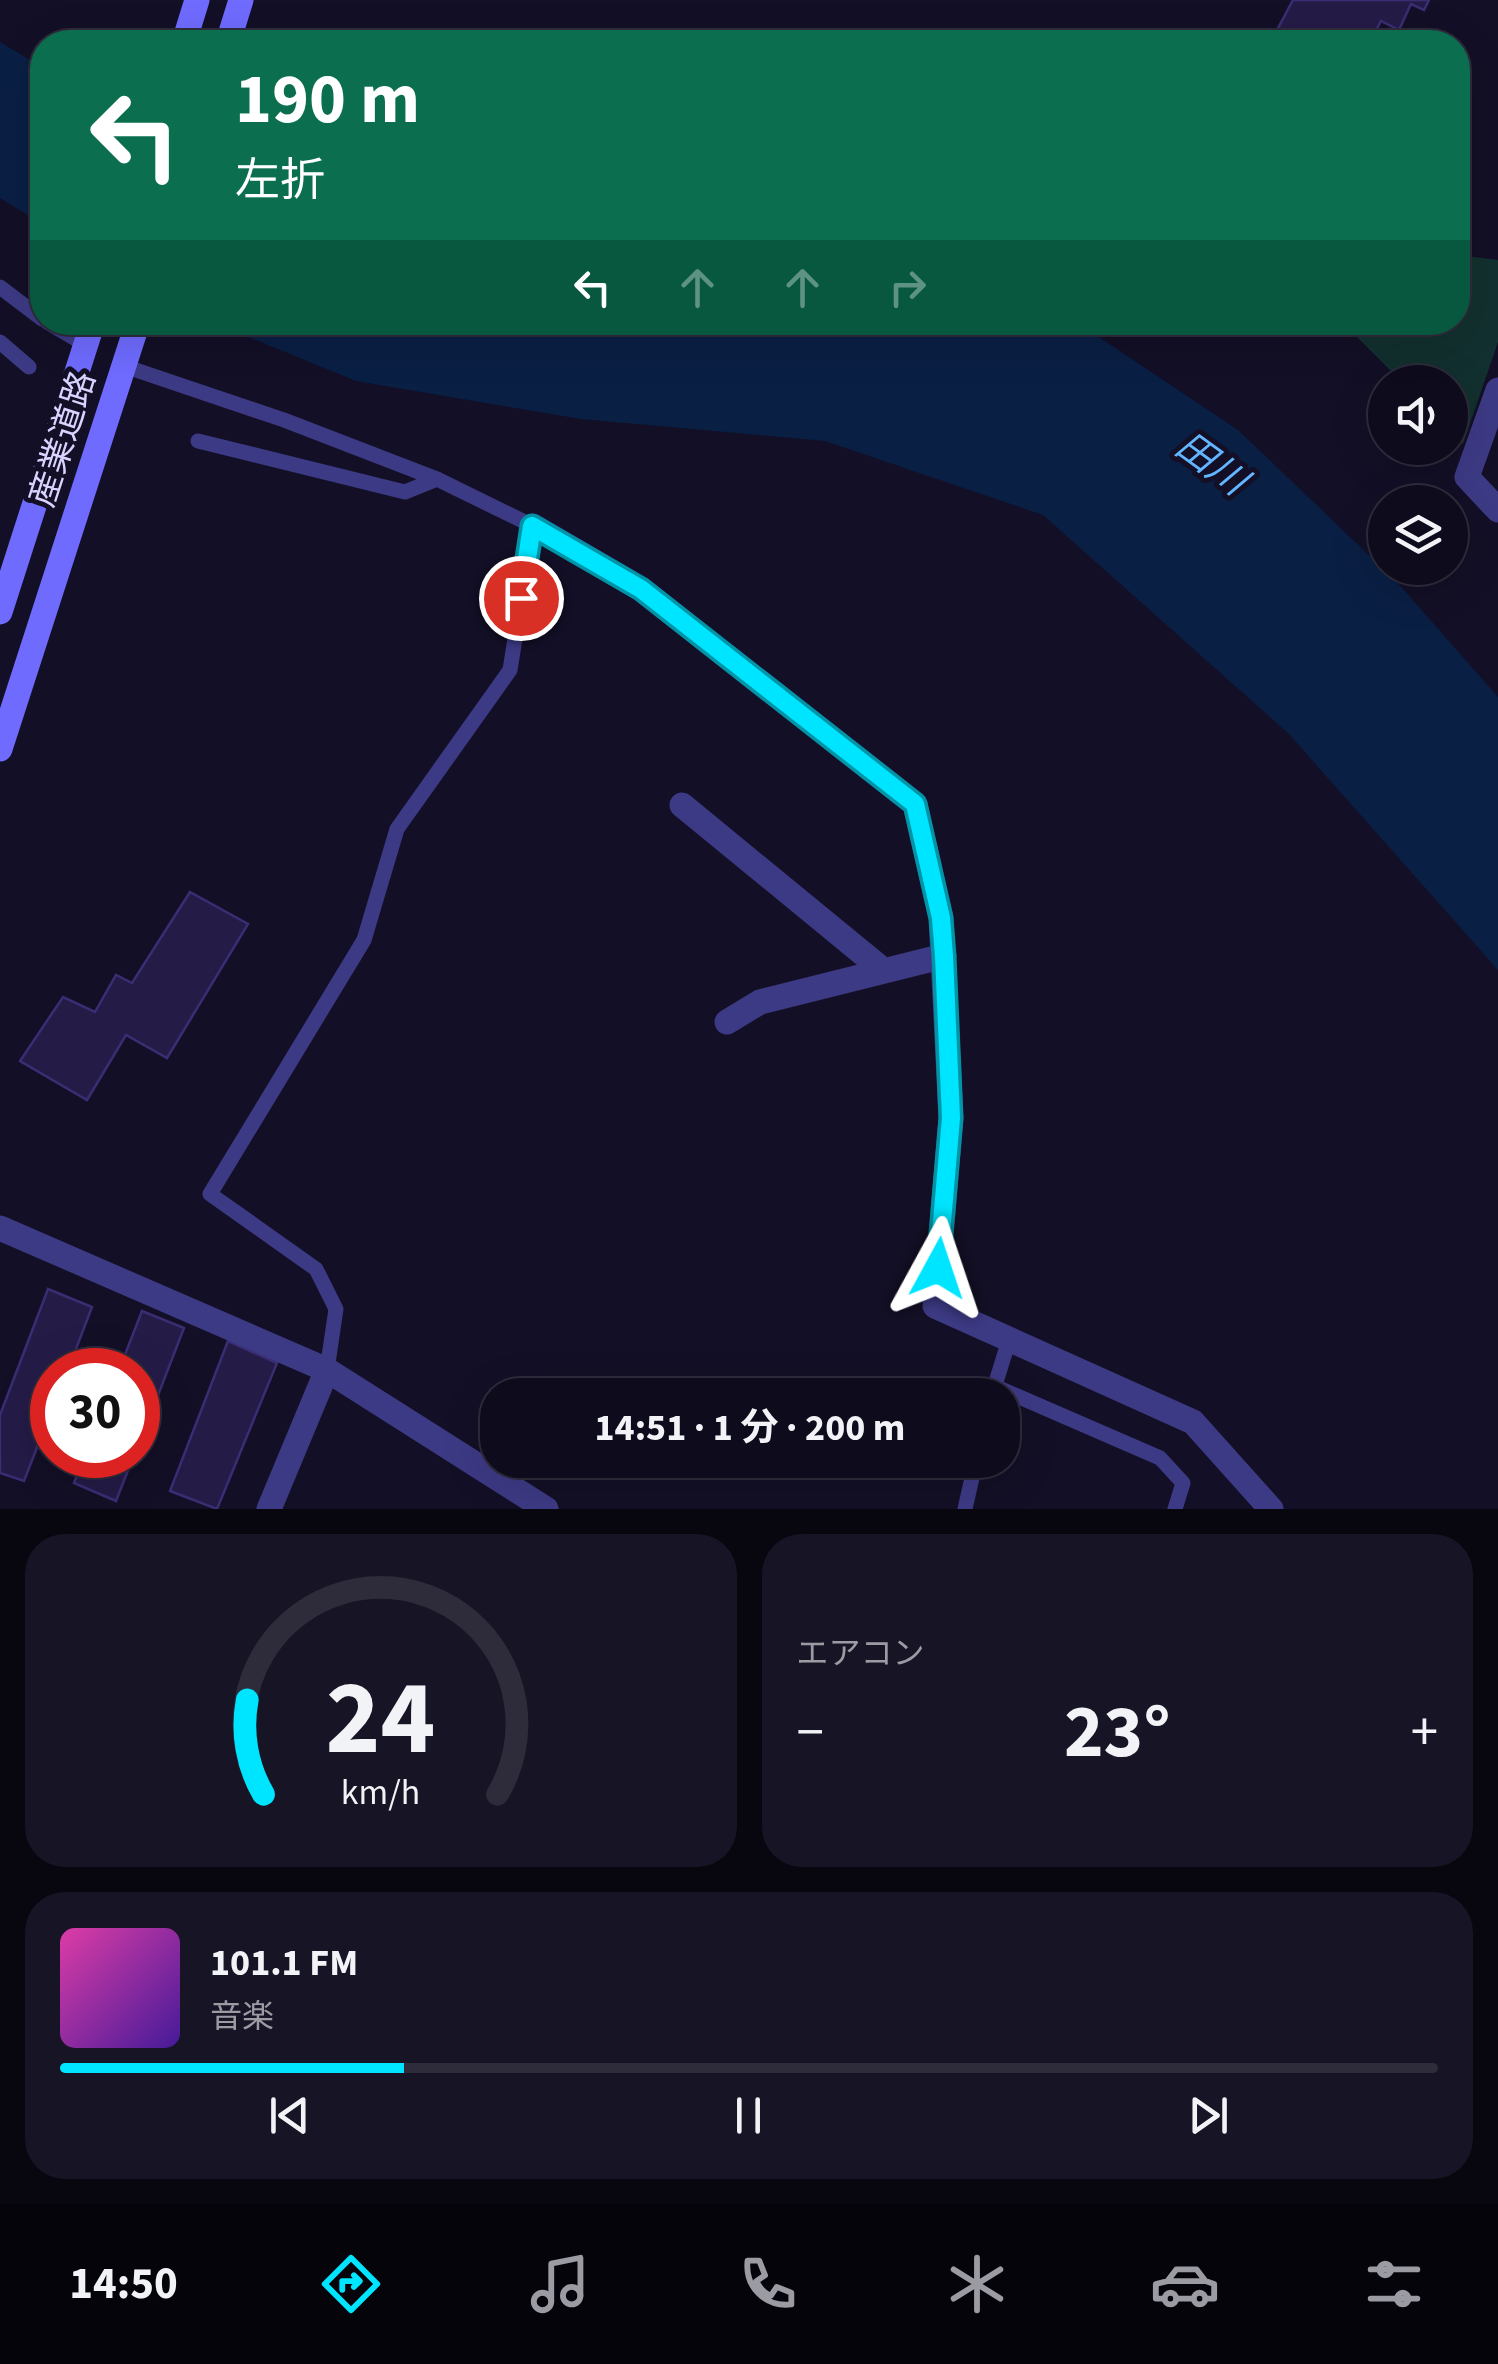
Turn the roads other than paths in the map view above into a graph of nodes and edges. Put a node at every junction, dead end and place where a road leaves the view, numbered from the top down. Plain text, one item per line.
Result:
1 (242, 0) edge
2 (232, 30) edge
3 (0, 287) edge
4 (30, 310) edge
5 (89, 335) edge
6 (0, 342) edge
7 (131, 343) edge
8 (29, 367) dead end
9 (1498, 390) edge
10 (198, 441) dead end
11 (438, 480) junction
12 (1498, 510) edge
13 (532, 526) junction
14 (0, 612) edge
15 (0, 749) edge
16 (682, 805) dead end
17 (944, 956) junction
18 (884, 970) junction
19 (727, 1022) dead end
20 (0, 1228) edge
21 (1009, 1340) junction
22 (327, 1370) junction
23 (997, 1378) edge
24 (1020, 1402) edge
25 (972, 1478) edge
26 (269, 1509) edge
27 (546, 1509) edge
28 (964, 1509) edge
29 (1176, 1509) edge
30 (1271, 1509) edge

1 - 2 street
3 - 4 lane
5 - 14 street, 産業道路
6 - 8 lane
7 - 11 lane
7 - 15 street, 産業道路
9 - 12 street
10 - 11 lane
11 - 13 lane
13 - 17 street
13 - 22 lane
16 - 18 street
17 - 18 street
17 - 21 street
18 - 19 street
20 - 22 street
21 - 23 lane
21 - 30 street
22 - 26 street
22 - 27 street
24 - 29 lane
25 - 28 lane

